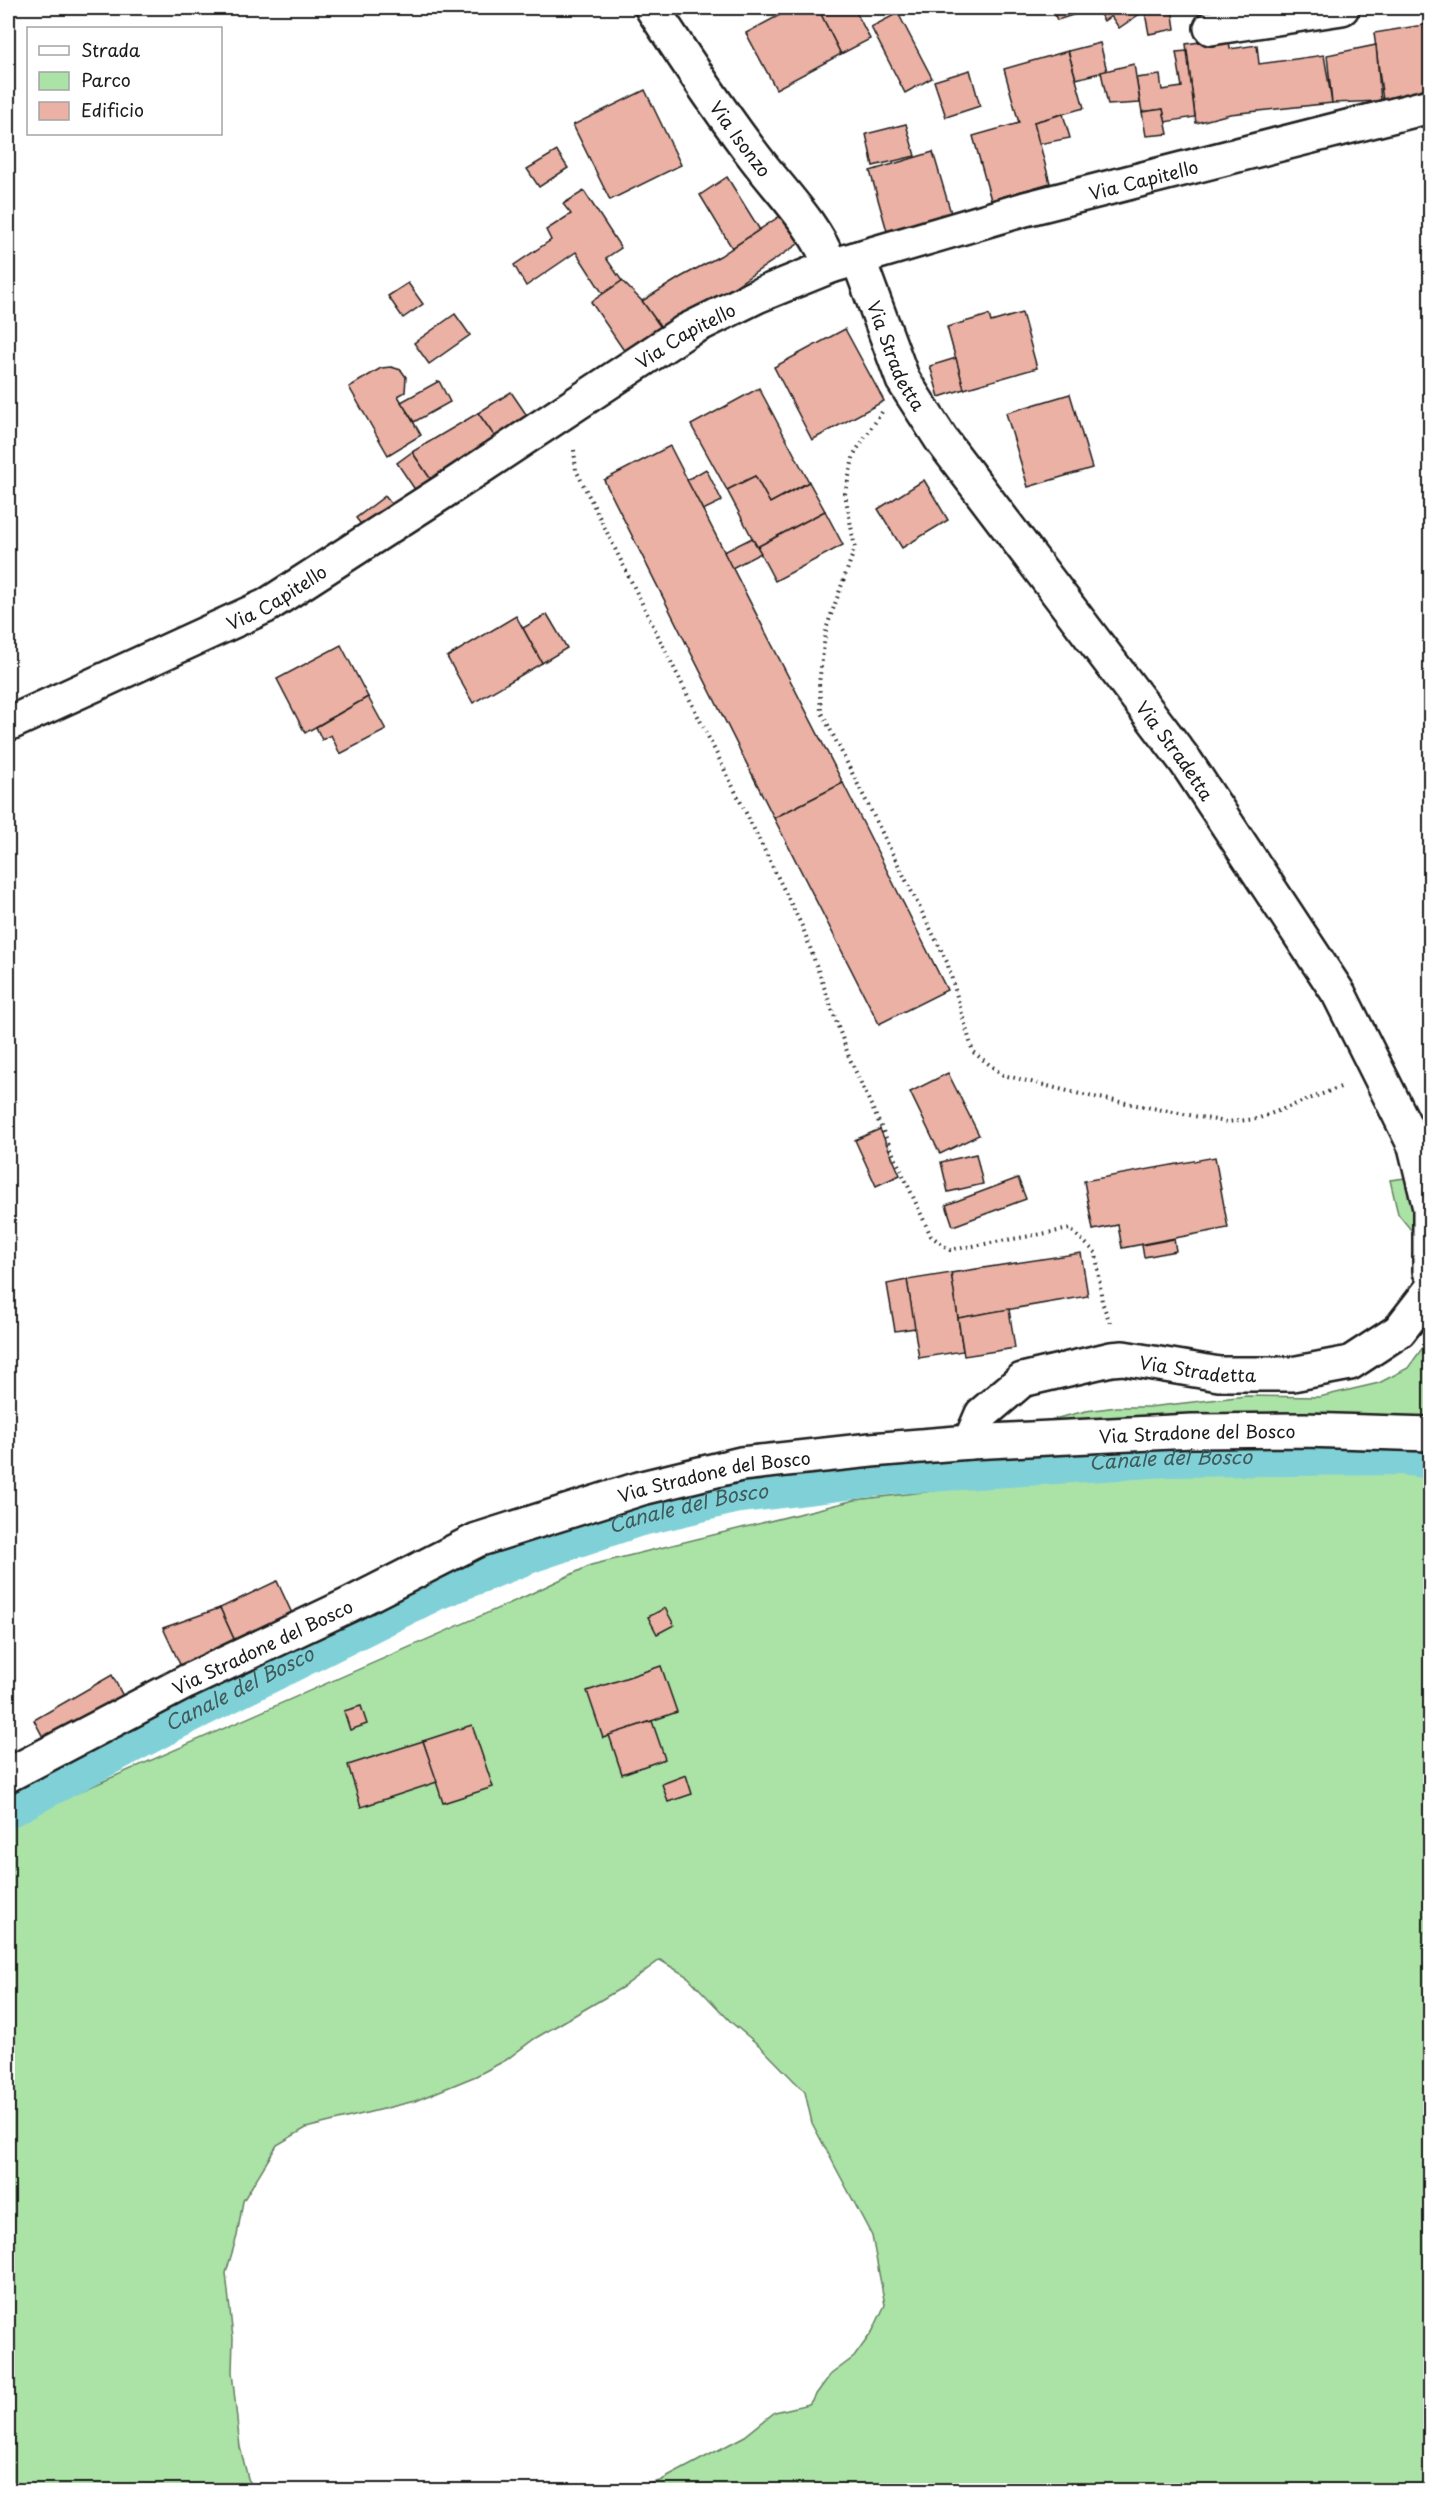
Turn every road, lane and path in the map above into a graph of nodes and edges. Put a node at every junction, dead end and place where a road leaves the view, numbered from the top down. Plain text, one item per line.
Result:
1 (652, 8) edge
2 (1342, 8) edge
3 (1211, 28) dead end
4 (1431, 106) edge
5 (844, 262) junction
6 (903, 380) junction
7 (571, 407) junction
8 (8, 724) edge
9 (1377, 1072) junction
10 (1431, 1271) edge
11 (1431, 1292) edge
12 (1123, 1358) junction
13 (1431, 1434) edge
14 (970, 1442) junction
15 (8, 1775) edge

1 - 5 street, Via Isonzo
2 - 3 street
4 - 5 street, Via Capitello
5 - 6 street, Via Stradetta
5 - 7 street, Via Capitello
6 - 9 street, Via Stradetta
6 - 9 path
7 - 8 street, Via Capitello
7 - 12 path
9 - 10 street, Via Stradetta
11 - 12 street, Via Stradetta
12 - 14 street, Via Stradetta
13 - 14 street, Via Stradone del Bosco
14 - 15 street, Via Stradone del Bosco

